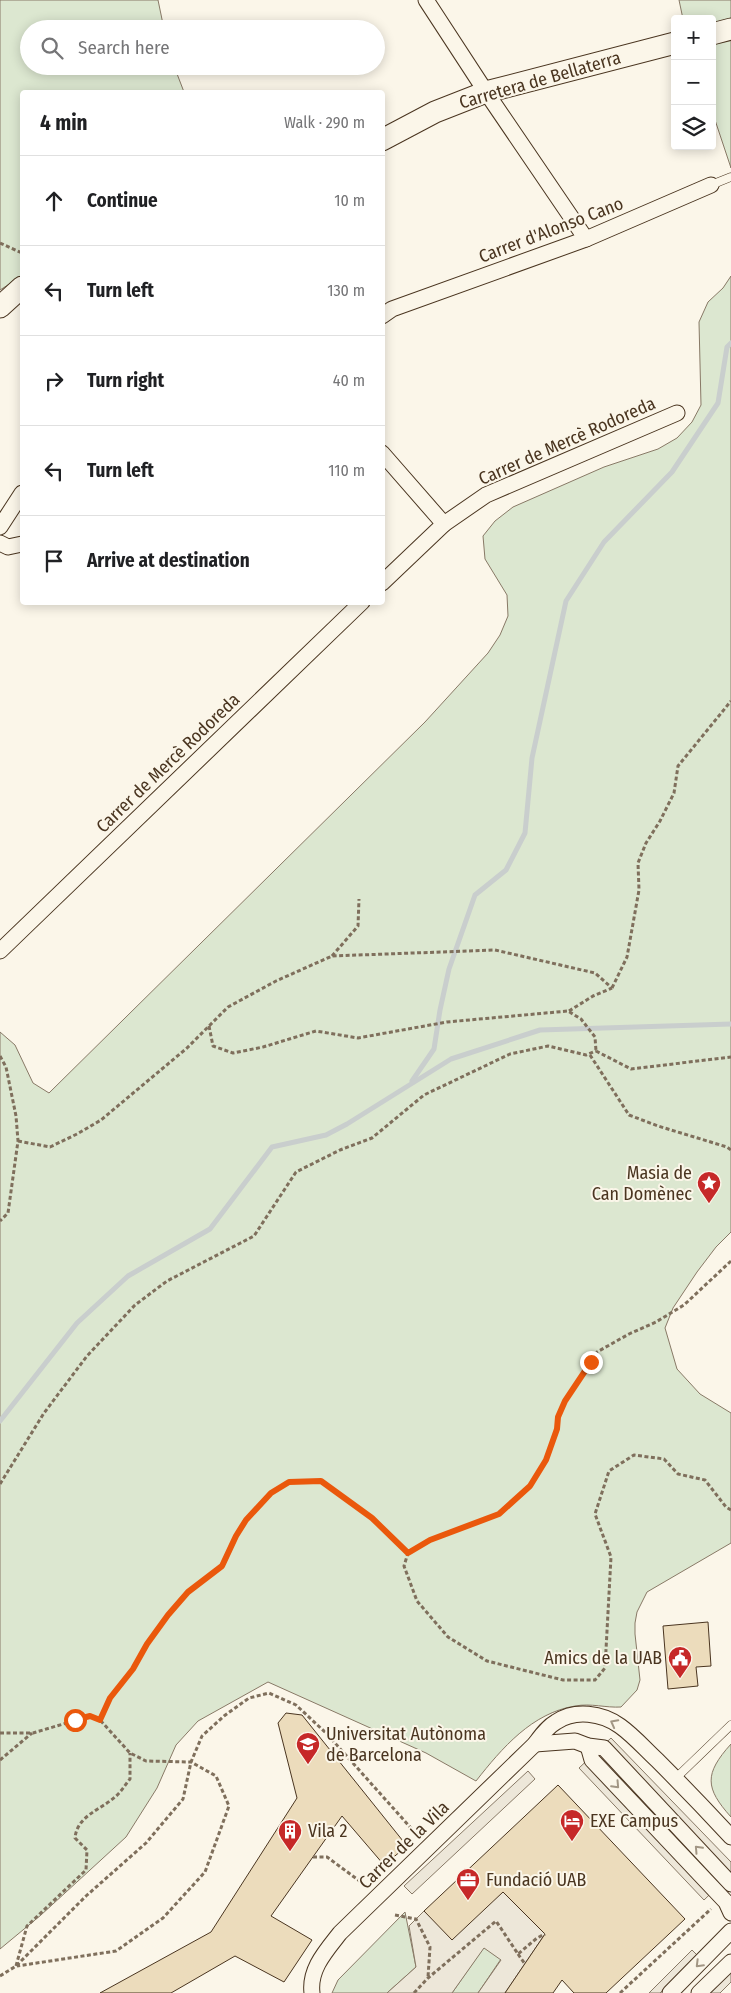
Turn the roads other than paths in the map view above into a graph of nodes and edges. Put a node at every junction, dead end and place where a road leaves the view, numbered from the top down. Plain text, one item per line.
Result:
1 (426, 0) edge
2 (731, 30) edge
3 (716, 33) edge
4 (671, 44) edge
5 (486, 92) junction
6 (385, 138) edge
7 (731, 177) edge
8 (711, 185) joint
9 (586, 239) junction
10 (20, 289) edge
11 (0, 307) edge
12 (385, 314) edge
13 (677, 413) dead end
14 (385, 456) edge
15 (20, 495) edge
16 (444, 524) junction
17 (0, 527) edge
18 (0, 543) edge
19 (20, 544) edge
20 (385, 580) edge
21 (359, 605) edge
22 (0, 951) edge
23 (731, 1724) edge
24 (535, 1744) junction
25 (588, 1746) junction
26 (676, 1778) junction
27 (731, 1837) edge
28 (731, 1884) edge
29 (731, 1913) edge
30 (730, 1930) edge
31 (731, 1962) edge
32 (309, 1989) edge
33 (670, 1993) edge
34 (700, 1993) edge

1 - 5 street
2 - 3 street
4 - 5 street, Carretera de Bellaterra
5 - 6 street, Carretera de Bellaterra
5 - 9 street
7 - 8 lane, Carrer d'Alonso Cano
8 - 9 street, Carrer d'Alonso Cano
9 - 12 street, Carrer d'Alonso Cano
10 - 11 street
13 - 16 street, Carrer de Mercè Rodoreda
14 - 16 street
15 - 17 street
16 - 20 street, Carrer de Mercè Rodoreda
18 - 19 street
21 - 22 street, Carrer de Mercè Rodoreda
23 - 26 lane
24 - 25 street
26 -> 24 street, Carrer de la Vila
24 - 32 street, Carrer de la Vila
28 -> 25 street
25 -> 29 street
26 - 27 street, Carrer de la Vila
30 -> 33 street
31 - 34 street

